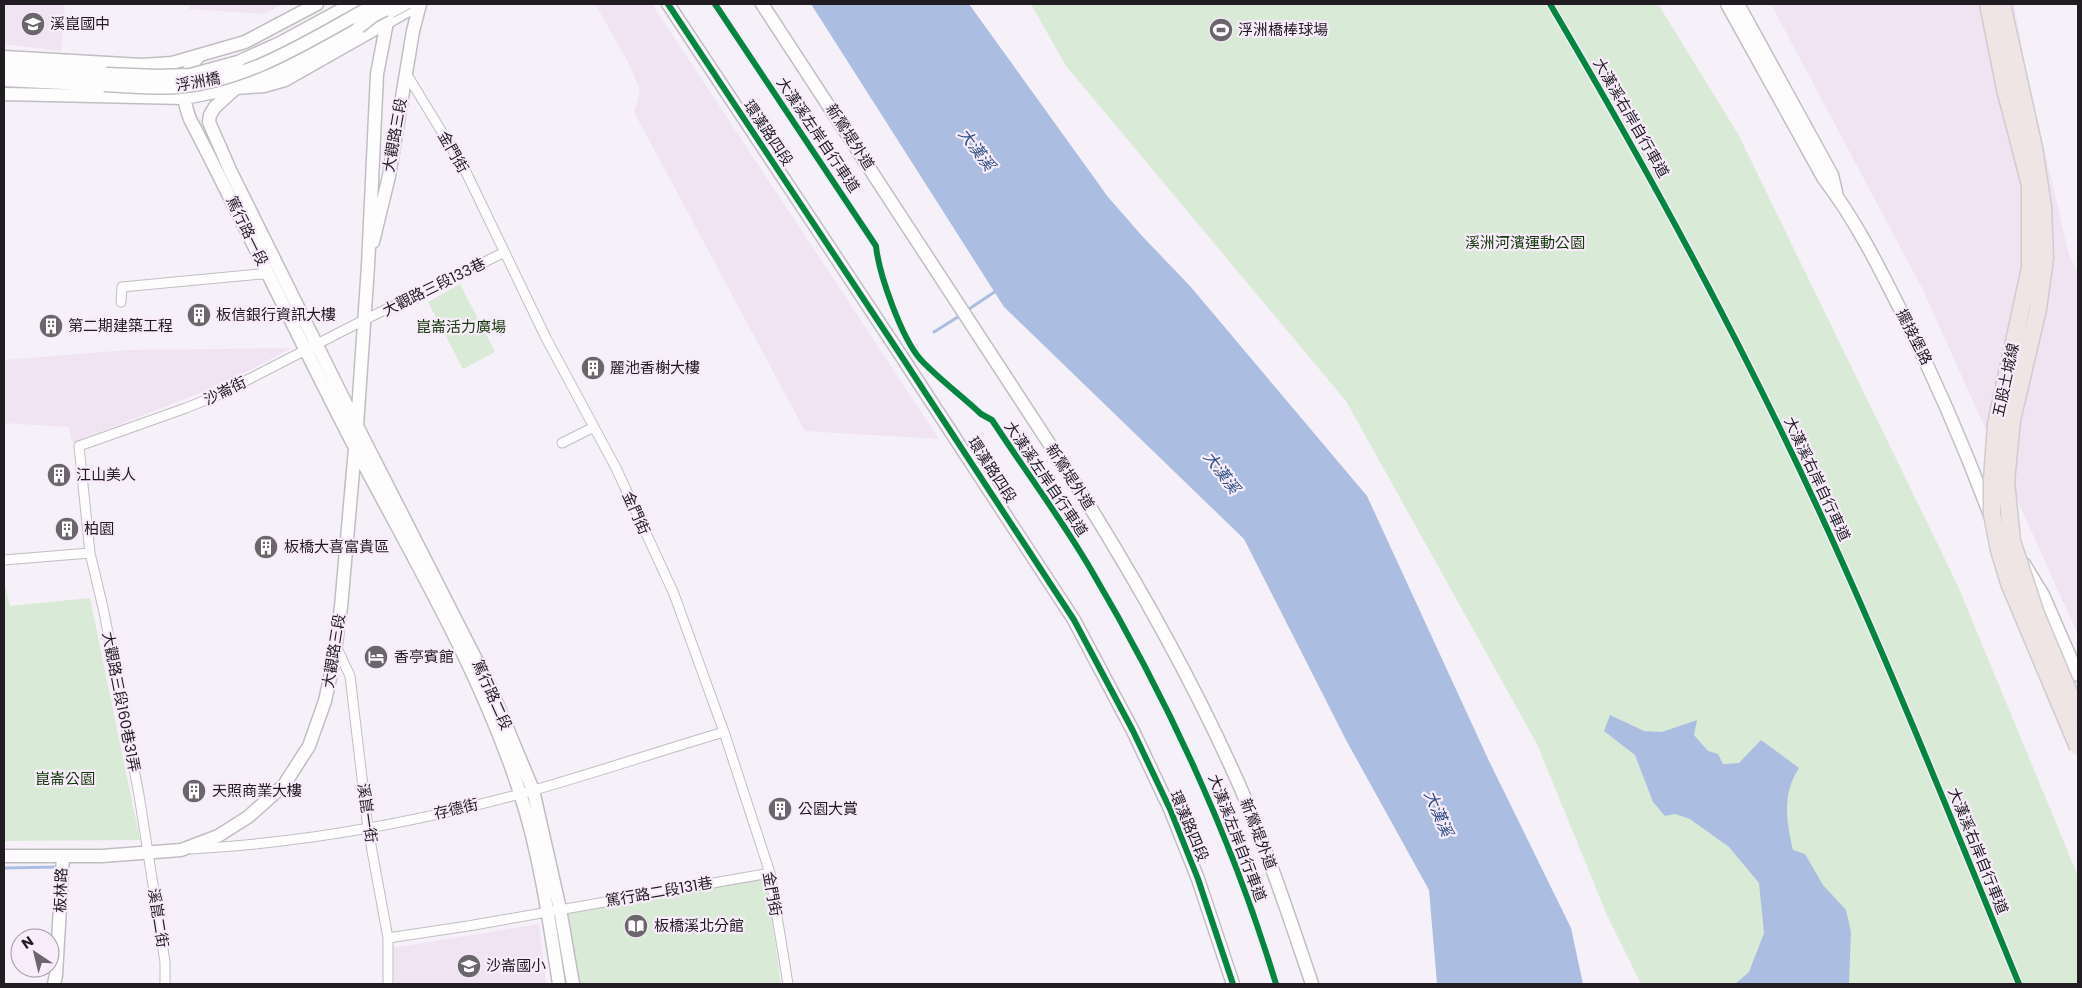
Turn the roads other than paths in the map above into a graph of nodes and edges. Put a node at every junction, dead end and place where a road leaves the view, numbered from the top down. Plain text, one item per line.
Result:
1 (300, 4) edge
2 (317, 4) edge
3 (352, 4) edge
4 (376, 4) edge
5 (387, 4) edge
6 (396, 4) edge
7 (408, 4) edge
8 (420, 4) edge
9 (668, 4) edge
10 (762, 4) edge
11 (1727, 4) edge
12 (1738, 4) edge
13 (1988, 4) edge
14 (2002, 4) edge
15 (387, 22) junction
16 (359, 27) junction
17 (199, 56) junction
18 (4, 58) edge
19 (172, 63) junction
20 (142, 65) junction
21 (4, 66) edge
22 (406, 73) junction
23 (105, 79) junction
24 (4, 80) edge
25 (236, 88) junction
26 (4, 94) edge
27 (184, 98) junction
28 (393, 151) junction
29 (373, 153) junction
30 (1837, 196) junction
31 (503, 253) junction
32 (368, 266) junction
33 (268, 275) junction
34 (121, 302) dead end
35 (364, 320) junction
36 (311, 347) junction
37 (357, 426) junction
38 (594, 427) junction
39 (562, 443) dead end
40 (79, 446) joint
41 (356, 448) junction
42 (1978, 483) junction
43 (90, 552) junction
44 (4, 560) edge
45 (336, 645) junction
46 (2078, 675) edge
47 (2078, 714) edge
48 (2078, 730) edge
49 (724, 732) junction
50 (2078, 747) edge
51 (526, 792) junction
52 (368, 829) junction
53 (181, 850) junction
54 (147, 852) junction
55 (4, 856) edge
56 (63, 856) junction
57 (770, 873) junction
58 (554, 911) junction
59 (388, 938) junction
60 (54, 984) edge
61 (165, 984) edge
62 (388, 984) edge
63 (559, 984) edge
64 (573, 984) edge
65 (788, 984) edge
66 (1233, 984) edge
67 (1312, 984) edge

1 - 19 street
2 - 17 street
3 - 23 street, 浮洲橋, bridge
4 - 23 street, 浮洲橋, bridge
5 - 15 street, 大觀路三段
6 - 16 street, 篤行路一段, bridge
7 - 16 street, bridge
8 - 15 street
8 - 22 street, 大觀路三段
9 - 66 street, 環漢路四段
10 - 67 street, 新鶯堤外道
11 - 30 street, 擺接堡路
12 - 30 street, 擺接堡路
13 - 50 highway, 五股土城線, bridge
14 - 47 highway, 五股土城線, bridge
15 - 25 street
15 - 29 street, 大觀路三段
16 - 25 street, 篤行路一段
17 - 19 street
17 - 27 street, 篤行路一段
18 - 20 street
19 - 20 street
20 - 21 street
21 - 23 street, 浮洲橋
22 - 28 street, 大觀路三段
22 - 31 street, 金門街
23 - 24 street, 浮洲橋
25 - 27 street
25 - 36 street, 篤行路一段
26 - 27 street
27 - 33 street, 篤行路一段
28 - 29 street
28 - 32 street, 大觀路三段
29 - 32 street, 大觀路三段
30 - 42 street, 擺接堡路
31 - 35 street, 大觀路三段133巷
31 - 38 street, 金門街
32 - 35 street, 大觀路三段
33 - 34 street
33 - 36 street, 篤行路一段
35 - 36 street, 沙崙街
35 - 37 street, 大觀路三段
36 - 37 street, 篤行路一段
36 - 40 street, 沙崙街
36 - 41 street, 篤行路一段
37 - 41 street, 大觀路三段
37 - 51 street, 篤行路二段
38 - 39 street
38 - 49 street, 金門街
40 - 43 street, 大觀路三段160巷31弄
41 - 45 street, 大觀路三段
41 - 51 street, 篤行路二段
42 - 46 street, 擺接堡路
42 - 48 street, 擺接堡路
43 - 44 street
43 - 54 street, 大觀路三段160巷31弄
45 - 52 street, 溪崑一街
45 - 53 street, 大觀路三段
49 - 51 street, 存德街
49 - 57 street, 金門街
51 - 52 street, 存德街
51 - 58 street, 篤行路二段
52 - 53 street, 存德街
52 - 59 street, 溪崑一街
53 - 54 street, 大觀路三段
54 - 56 street, 大觀路三段
54 - 61 street, 溪崑二街
55 - 56 street, 大觀路三段
56 - 60 street, 板林路
57 - 58 street, 篤行路二段131巷
57 - 65 street, 金門街
58 - 59 street, 篤行路二段131巷
58 - 63 street, 篤行路二段
58 - 64 street, 篤行路二段
59 - 62 street, 溪崑一街

